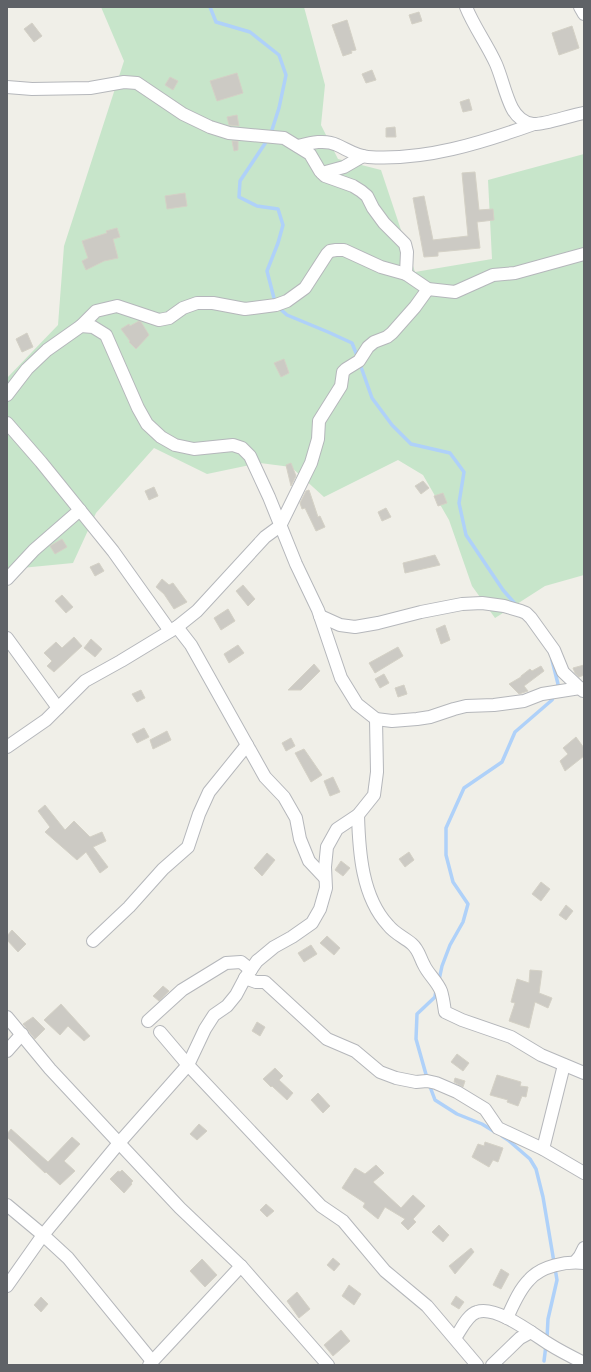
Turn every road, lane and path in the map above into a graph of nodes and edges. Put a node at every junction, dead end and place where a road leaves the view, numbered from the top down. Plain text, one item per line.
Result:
1 (466, 7) edge
2 (580, 7) edge
3 (584, 14) edge
4 (7, 87) edge
5 (584, 113) edge
6 (534, 124) junction
7 (298, 146) junction
8 (363, 156) junction
9 (322, 173) junction
10 (584, 254) edge
11 (406, 274) junction
12 (428, 288) junction
13 (81, 326) junction
14 (7, 395) edge
15 (7, 423) edge
16 (80, 510) junction
17 (280, 526) junction
18 (7, 579) edge
19 (320, 616) junction
20 (174, 629) junction
21 (7, 638) edge
22 (582, 690) edge
23 (58, 708) junction
24 (376, 719) junction
25 (247, 744) junction
26 (7, 747) edge
27 (358, 815) junction
28 (325, 878) junction
29 (93, 941) dead end
30 (248, 974) junction
31 (7, 1017) edge
32 (148, 1020) dead end
33 (160, 1032) dead end
34 (22, 1034) junction
35 (7, 1051) edge
36 (188, 1065) junction
37 (564, 1065) junction
38 (584, 1073) edge
39 (119, 1144) junction
40 (543, 1149) junction
41 (584, 1173) edge
42 (7, 1204) edge
43 (42, 1234) junction
44 (584, 1248) edge
45 (580, 1262) edge
46 (241, 1266) junction
47 (7, 1286) edge
48 (507, 1318) junction
49 (531, 1332) junction
50 (455, 1338) junction
51 (151, 1363) edge
52 (584, 1363) edge
53 (328, 1365) edge
54 (477, 1365) edge
55 (492, 1365) edge

1 - 6 street
2 - 3 street
4 - 7 street
5 - 6 street
6 - 8 street
7 - 8 street
7 - 9 street
8 - 9 street
9 - 11 street
10 - 12 street
11 - 12 street
11 - 13 street
12 - 17 street
13 - 14 street
13 - 17 street
15 - 16 street
16 - 18 street
16 - 20 street
17 - 19 street
17 - 20 street
19 - 22 street
19 - 24 street
20 - 23 street
20 - 25 street
21 - 23 street
22 - 24 street
23 - 26 street
24 - 27 street
25 - 28 street
25 - 29 street
27 - 28 street
27 - 37 street
28 - 30 street
30 - 32 street
30 - 36 street
30 - 40 street
31 - 34 street
33 - 36 street
34 - 35 street
34 - 39 street
36 - 39 street
36 - 50 street
37 - 38 street
37 - 40 street
39 - 43 street
39 - 46 street
40 - 41 street
42 - 43 street
43 - 47 street
43 - 51 street
44 - 45 street
45 - 48 street
46 - 51 street
46 - 53 street
48 - 49 street
48 - 50 street
49 - 52 street
49 - 55 street
50 - 54 street

